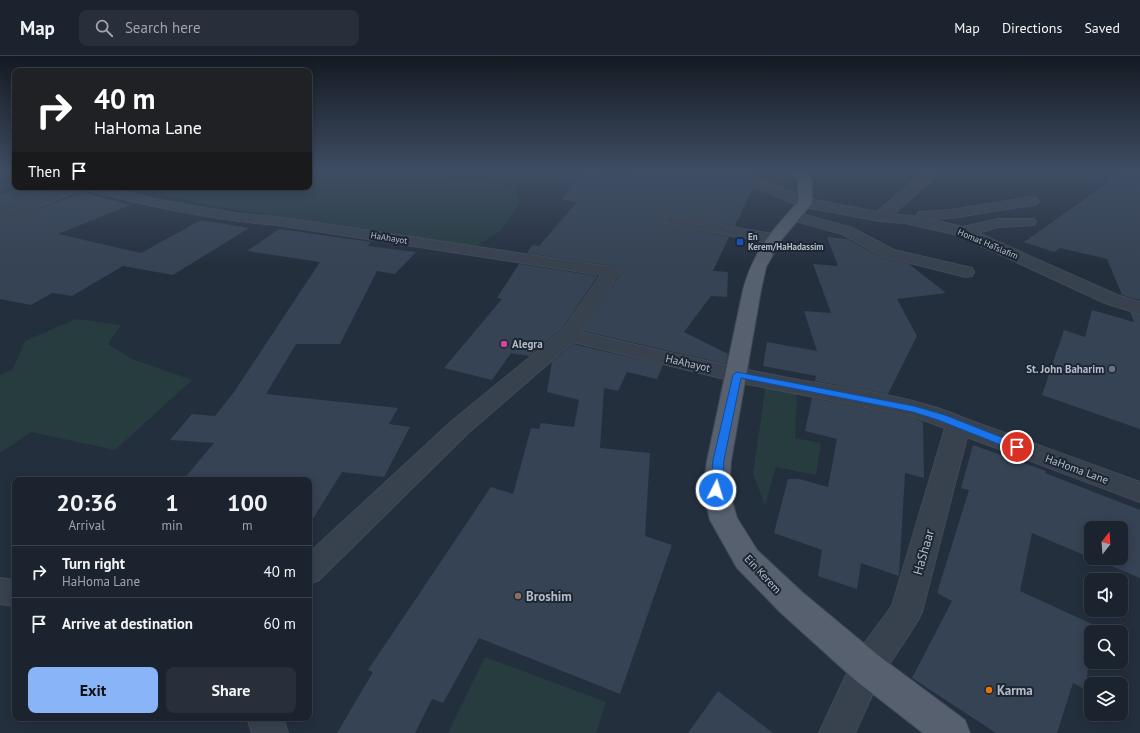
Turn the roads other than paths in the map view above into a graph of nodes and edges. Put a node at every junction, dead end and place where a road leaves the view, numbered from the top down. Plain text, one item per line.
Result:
1 (40, 203) edge
2 (155, 203) edge
3 (802, 203) edge
4 (897, 203) edge
5 (1022, 203) edge
6 (805, 204) junction
7 (794, 216) junction
8 (880, 217) junction
9 (0, 218) edge
10 (905, 219) junction
11 (671, 220) dead end
12 (1029, 222) dead end
13 (964, 232) junction
14 (773, 239) junction
15 (966, 272) dead end
16 (1140, 308) edge
17 (569, 335) junction
18 (737, 375) junction
19 (958, 426) junction
20 (1140, 492) edge
21 (312, 568) edge
22 (0, 591) edge
23 (12, 593) edge
24 (867, 668) junction
25 (266, 721) edge
26 (270, 733) edge
27 (837, 733) edge
28 (952, 733) edge

1 - 9 street
2 - 17 street, HaAhayot
3 - 6 street, Homat HaTslafim
4 - 8 street
5 - 10 street
6 - 7 main road, Ein Kerem
6 - 8 street, Homat HaTslafim
7 - 14 main road, Ein Kerem
7 - 15 street
8 - 10 street, Homat HaTslafim
10 - 13 street, Homat HaTslafim
11 - 14 street
12 - 13 street
13 - 16 street, Homat HaTslafim
14 - 18 main road, Ein Kerem
17 - 18 street, HaAhayot
17 - 21 street, HaAhayot
18 - 19 street, HaHoma Lane
18 - 24 main road, Ein Kerem
19 - 20 street, HaHoma Lane
19 - 24 street, HaShaar
22 - 23 street
24 - 27 street, HaShaar
24 - 28 main road, Ein Kerem
25 - 26 street

